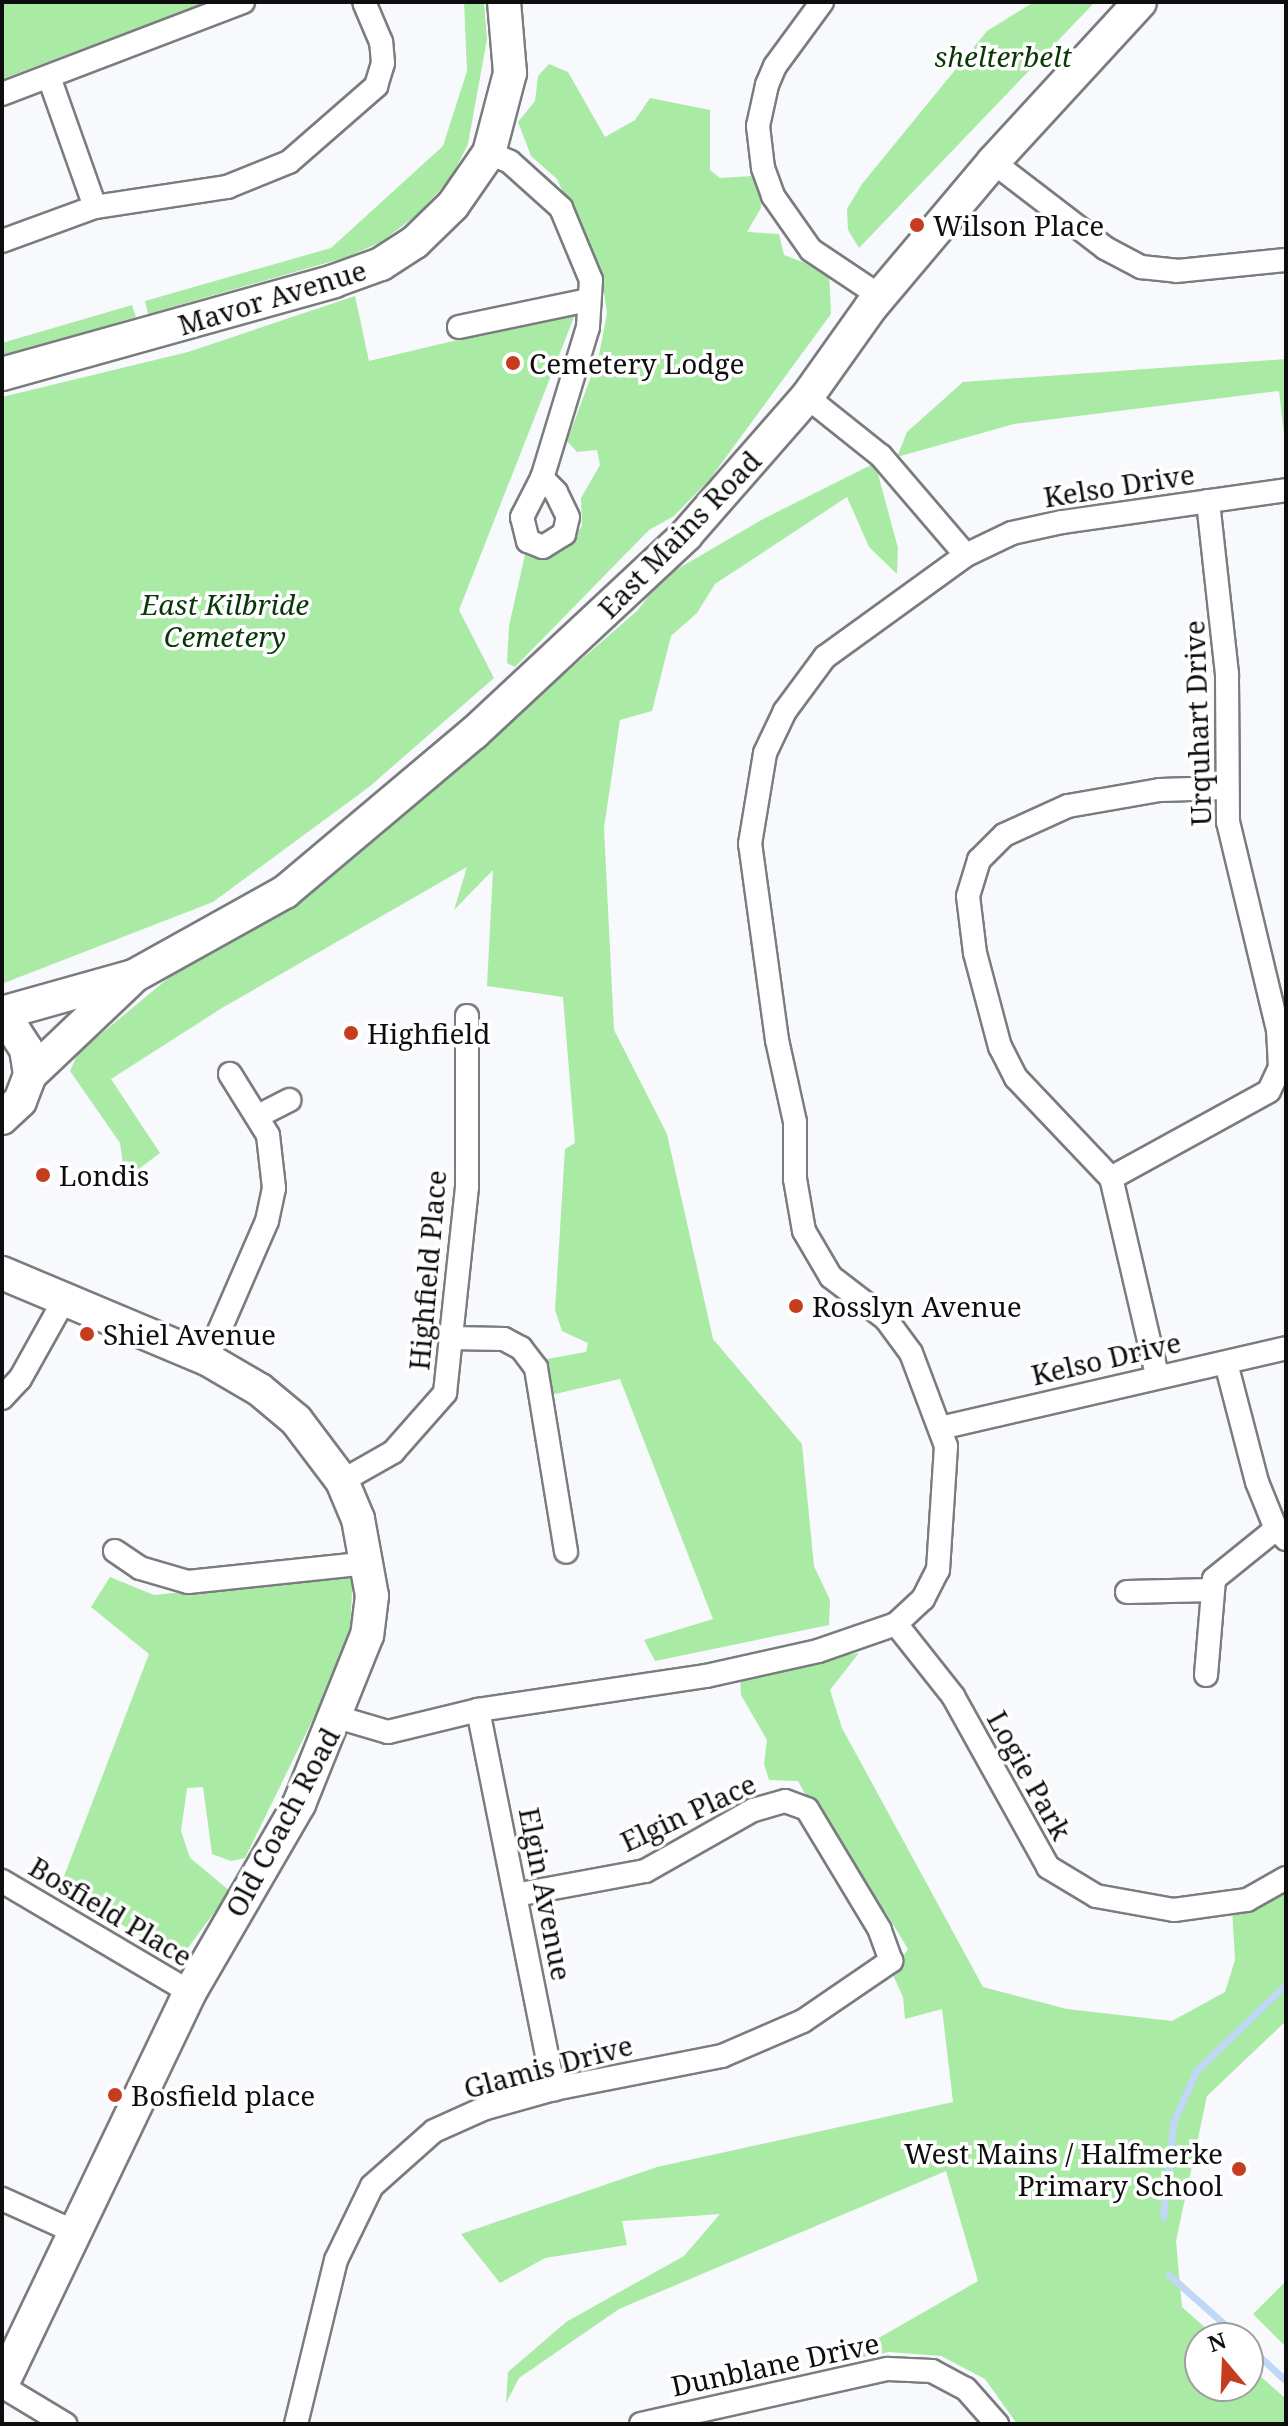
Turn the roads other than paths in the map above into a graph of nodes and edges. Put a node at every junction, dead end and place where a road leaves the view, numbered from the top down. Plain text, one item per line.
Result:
1 (243, 2) edge
2 (364, 2) edge
3 (504, 2) edge
4 (822, 2) edge
5 (1140, 2) edge
6 (49, 77) junction
7 (2, 94) edge
8 (489, 153) junction
9 (993, 162) junction
10 (95, 207) junction
11 (2, 241) edge
12 (1286, 260) edge
13 (880, 296) junction
14 (588, 300) junction
15 (459, 327) dead end
16 (2, 374) edge
17 (807, 397) junction
18 (542, 478) dead end
19 (1286, 490) edge
20 (1208, 501) junction
21 (966, 555) junction
22 (1224, 788) junction
23 (134, 976) junction
24 (2, 1013) edge
25 (467, 1016) dead end
26 (2, 1023) edge
27 (230, 1074) dead end
28 (30, 1075) junction
29 (289, 1100) dead end
30 (260, 1115) junction
31 (2, 1118) edge
32 (1111, 1178) junction
33 (2, 1273) edge
34 (63, 1302) junction
35 (450, 1338) junction
36 (1286, 1348) edge
37 (207, 1359) junction
38 (1226, 1363) junction
39 (1157, 1375) junction
40 (2, 1398) edge
41 (940, 1428) junction
42 (342, 1481) junction
43 (1281, 1534) edge
44 (115, 1551) dead end
45 (566, 1552) dead end
46 (370, 1563) junction
47 (1213, 1590) junction
48 (1127, 1592) dead end
49 (896, 1624) junction
50 (1206, 1675) dead end
51 (478, 1710) junction
52 (337, 1717) junction
53 (1286, 1878) edge
54 (2, 1881) edge
55 (516, 1895) junction
56 (891, 1961) joint
57 (190, 1992) junction
58 (554, 2089) junction
59 (2, 2199) edge
60 (75, 2232) junction
61 (2, 2385) edge
62 (65, 2424) edge
63 (296, 2424) edge
64 (641, 2424) edge
65 (997, 2424) edge

1 - 6 street
2 - 10 street
3 - 8 street, Mavor Avenue
4 - 13 street
5 - 9 street, East Mains Road
6 - 7 street
6 - 10 street
8 - 14 street
8 - 16 street, Mavor Avenue
9 - 12 street
9 - 13 street, East Mains Road
10 - 11 street
13 - 17 street, East Mains Road
14 - 15 street
14 - 18 street
17 - 21 street
17 - 23 street, East Mains Road
19 - 20 street, Kelso Drive
20 - 21 street, Kelso Drive
20 - 22 street, Urquhart Drive
21 - 41 street
22 - 32 street, Urquhart Drive
22 - 32 street
23 - 24 street, East Mains Road
23 - 28 street, East Mains Road
25 - 35 street, Highfield Place
26 - 28 street
27 - 30 street
28 - 31 street, East Mains Road
29 - 30 street
30 - 37 street
32 - 39 street
33 - 34 street, Old Coach Road
34 - 37 street, Old Coach Road
34 - 40 street
35 - 42 street, Highfield Place
35 - 45 street
36 - 38 street, Kelso Drive
37 - 42 street, Old Coach Road
38 - 39 street, Kelso Drive
38 - 43 street
39 - 41 street, Kelso Drive
41 - 49 street
42 - 46 street, Old Coach Road
43 - 47 street
44 - 46 street
46 - 52 street, Old Coach Road
47 - 48 street
47 - 50 street
49 - 51 street
49 - 53 street, Logie Park
51 - 52 street
51 - 55 street, Elgin Avenue
52 - 57 street, Old Coach Road
54 - 57 street, Bosfield Place
55 - 56 street, Elgin Place
55 - 58 street, Elgin Avenue
56 - 58 street, Glamis Drive
57 - 60 street, Old Coach Road
58 - 63 street, Glamis Drive
59 - 60 street
60 - 61 street, Old Coach Road
61 - 62 street
64 - 65 street, Dunblane Drive

